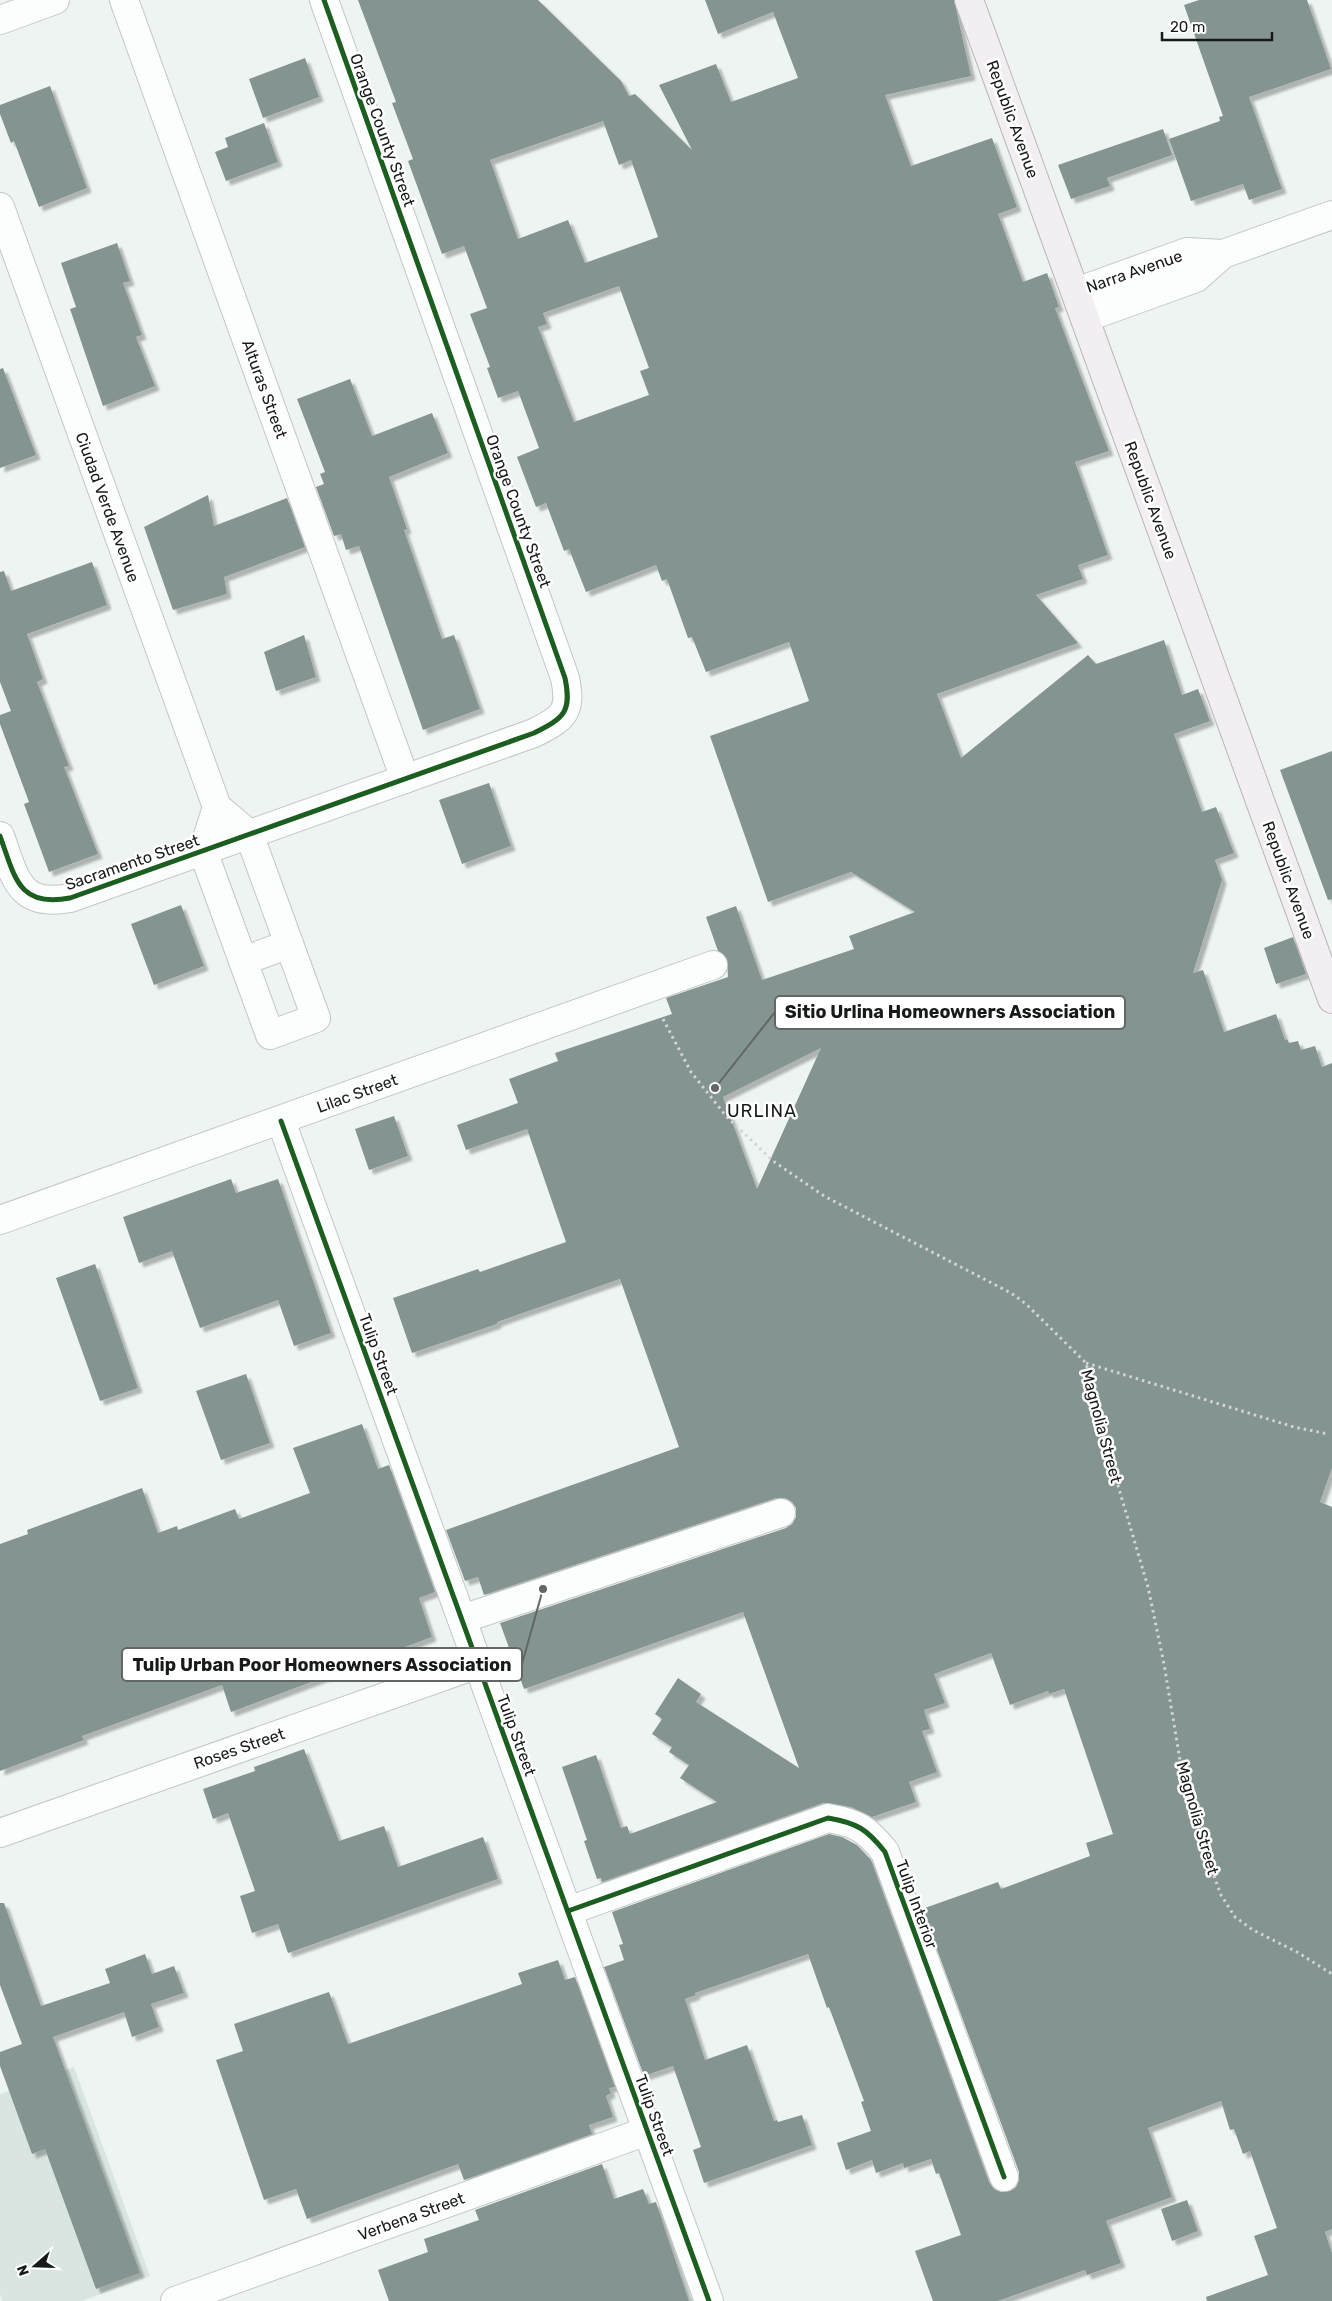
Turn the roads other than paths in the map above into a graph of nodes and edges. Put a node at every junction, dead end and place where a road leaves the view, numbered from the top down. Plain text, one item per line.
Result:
1 (55, 0) edge
2 (124, 0) edge
3 (324, 0) edge
4 (969, 0) edge
5 (0, 20) edge
6 (0, 208) edge
7 (1332, 215) edge
8 (1223, 254) junction
9 (1076, 292) junction
10 (1085, 318) junction
11 (405, 779) junction
12 (216, 807) junction
13 (249, 834) junction
14 (0, 836) edge
15 (203, 850) junction
16 (289, 944) junction
17 (243, 961) junction
18 (713, 965) dead end
19 (1332, 999) edge
20 (280, 1121) junction
21 (0, 1220) edge
22 (781, 1513) dead end
23 (462, 1619) junction
24 (478, 1664) junction
25 (0, 1833) edge
26 (568, 1911) junction
27 (647, 2130) junction
28 (1004, 2177) dead end
29 (175, 2301) edge
30 (710, 2301) edge

1 - 5 street
2 - 11 street, Alturas Street
3 - 11 street, Orange County Street
4 - 9 main road, Republic Avenue
6 - 12 street, Ciudad Verde Avenue
7 - 8 street, Narra Avenue
8 - 9 street, Narra Avenue
8 - 10 street, Narra Avenue
9 - 10 main road, Republic Avenue
10 - 19 main road, Republic Avenue
11 - 13 street, Orange County Street
12 - 13 street
12 - 15 street
13 - 15 street, Sacramento Street
13 - 16 street
14 - 15 street, Sacramento Street
15 - 17 street
16 - 17 street
16 - 17 street
18 - 20 street, Lilac Street
20 - 21 street, Lilac Street
20 - 23 street, Tulip Street
22 - 23 street
23 - 24 street, Tulip Street
24 - 25 street, Roses Street
24 - 26 street, Tulip Street
26 - 27 street, Tulip Street
26 - 28 street, Tulip Interior
27 - 29 street, Verbena Street
27 - 30 street, Tulip Street

